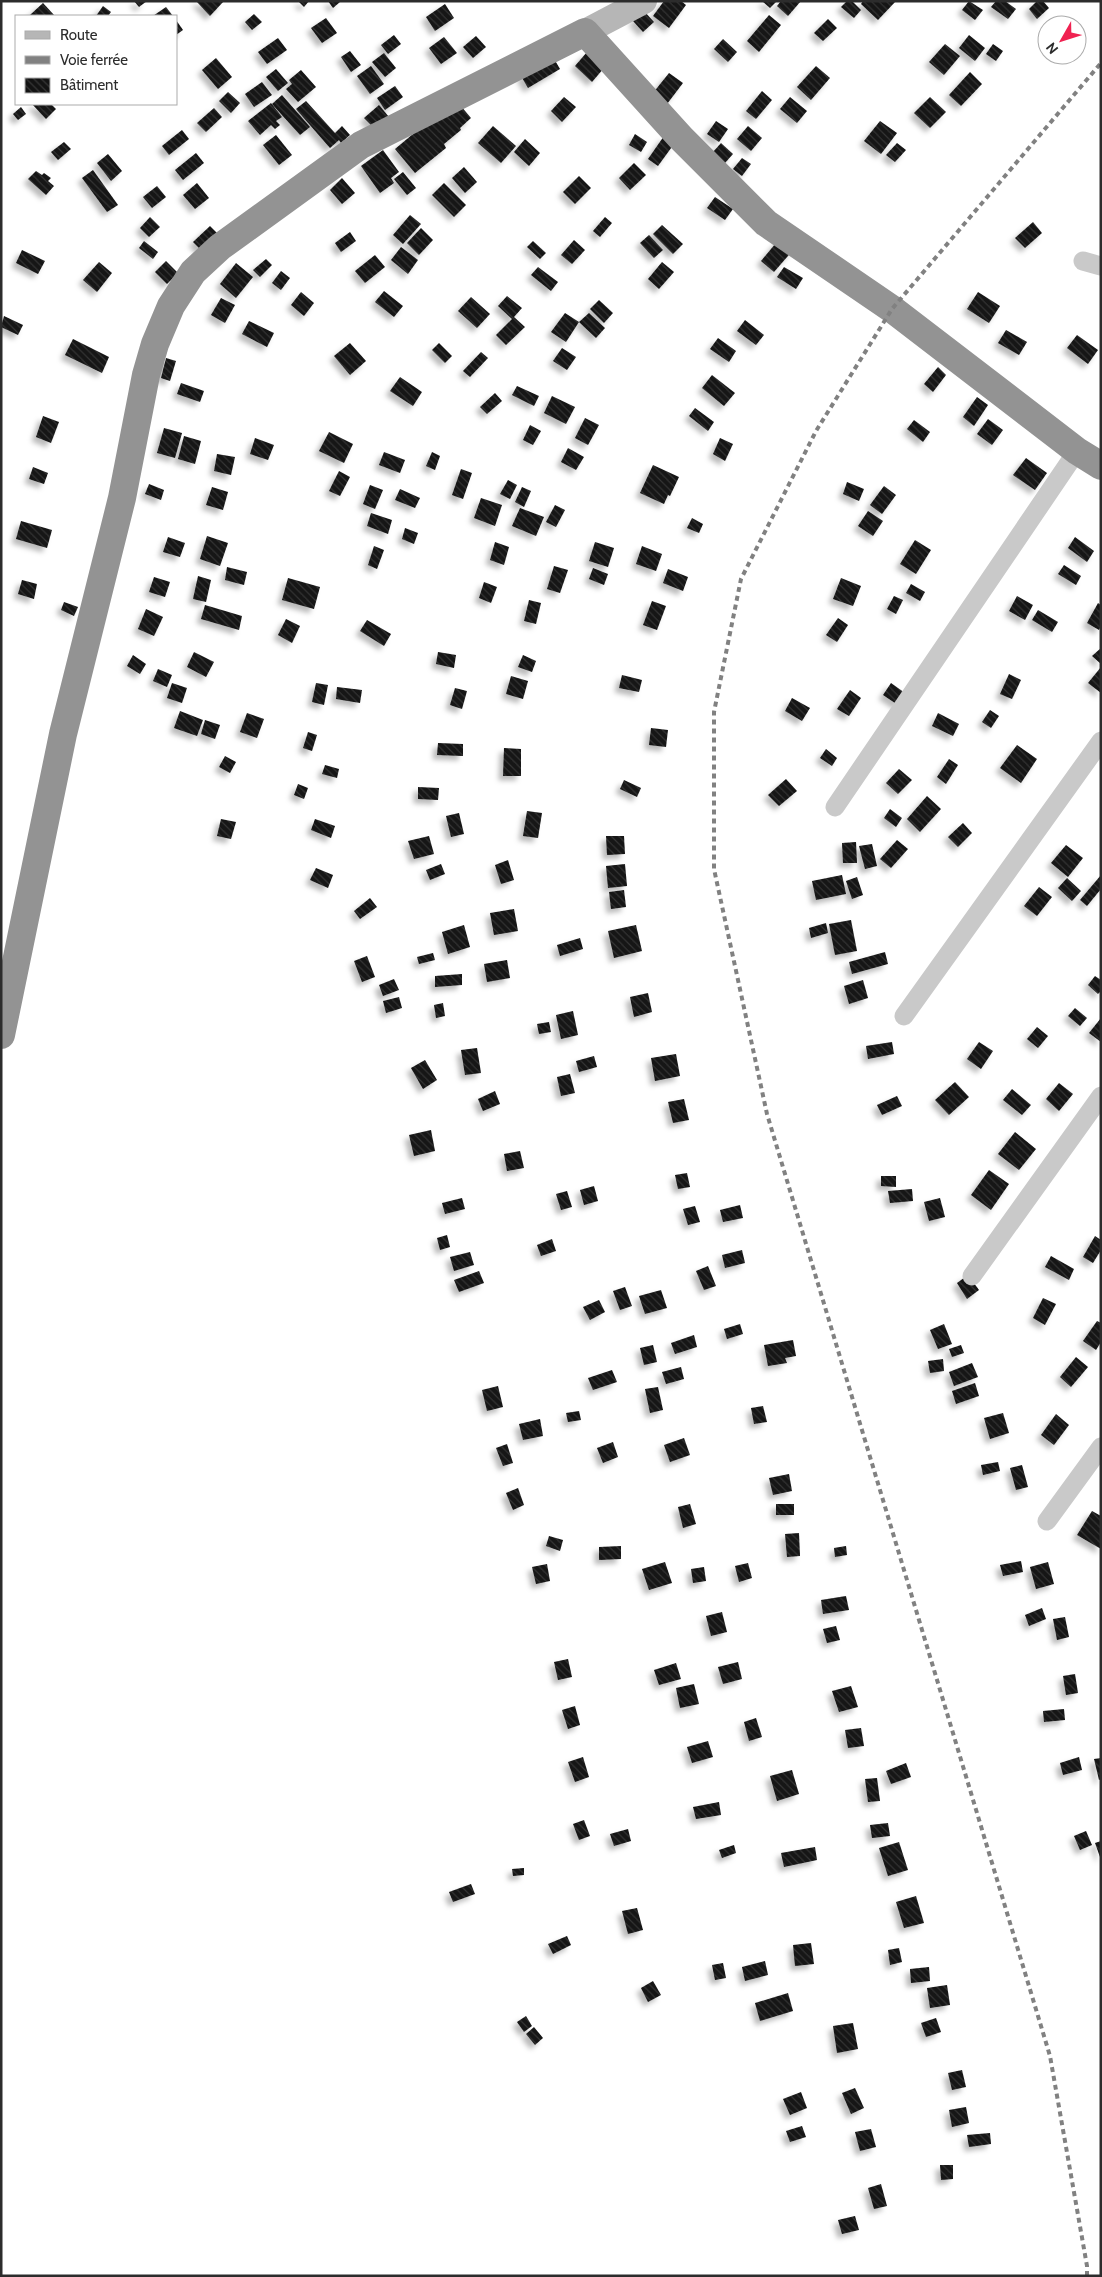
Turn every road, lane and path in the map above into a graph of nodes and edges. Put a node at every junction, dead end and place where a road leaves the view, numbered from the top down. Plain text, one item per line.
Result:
1 (644, 1) edge
2 (586, 32) junction
3 (1077, 450) junction
4 (1101, 466) edge
5 (1101, 742) edge
6 (835, 807) dead end
7 (904, 1016) dead end
8 (1, 1035) edge
9 (1101, 1096) edge
10 (972, 1276) dead end
11 (1101, 1447) edge
12 (1047, 1521) dead end

1 - 2 street
2 - 3 highway
2 - 8 highway
3 - 4 highway
3 - 6 street
5 - 7 street
9 - 10 street
11 - 12 street

